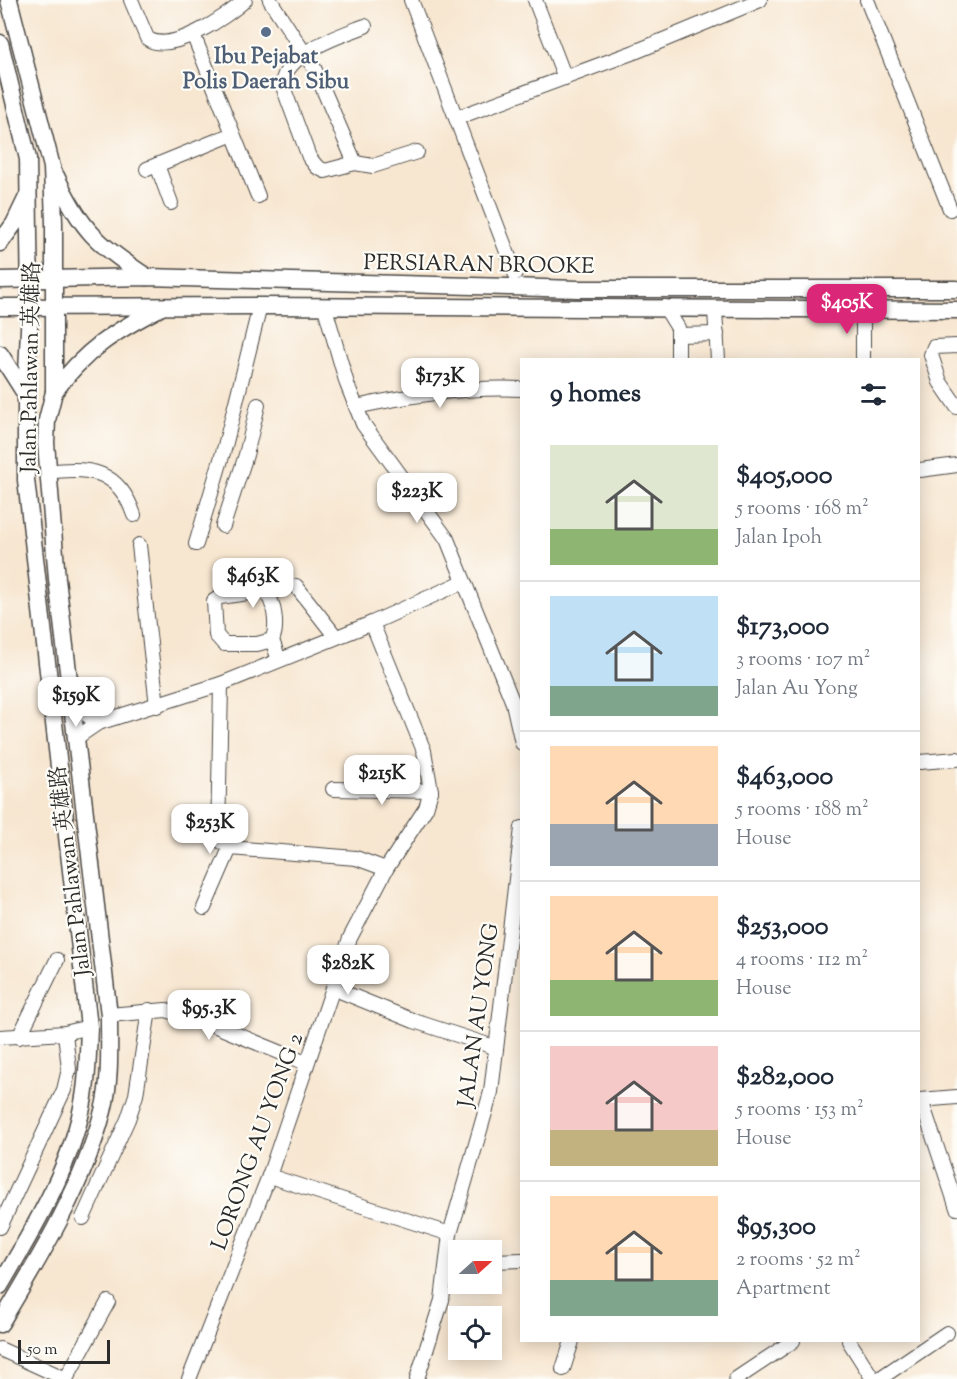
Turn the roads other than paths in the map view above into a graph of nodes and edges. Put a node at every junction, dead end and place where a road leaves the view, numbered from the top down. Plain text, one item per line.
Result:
1 (9, 0) edge
2 (130, 0) edge
3 (245, 0) edge
4 (270, 0) edge
5 (411, 0) edge
6 (535, 0) edge
7 (760, 0) edge
8 (867, 0) edge
9 (365, 26) dead end
10 (193, 34) junction
11 (0, 43) edge
12 (303, 54) junction
13 (565, 78) junction
14 (456, 118) junction
15 (233, 134) junction
16 (417, 152) dead end
17 (354, 163) junction
18 (52, 167) junction
19 (29, 192) junction
20 (258, 196) dead end
21 (171, 202) dead end
22 (950, 209) dead end
23 (0, 243) edge
24 (515, 273) dead end
25 (147, 277) junction
26 (54, 279) junction
27 (0, 280) edge
28 (30, 280) junction
29 (957, 289) edge
30 (54, 305) junction
31 (164, 306) junction
32 (260, 306) junction
33 (30, 307) junction
34 (665, 307) junction
35 (0, 308) edge
36 (325, 308) junction
37 (716, 310) junction
38 (863, 310) junction
39 (957, 310) edge
40 (717, 334) junction
41 (678, 335) junction
42 (957, 346) edge
43 (0, 354) edge
44 (678, 358) edge
45 (718, 358) edge
46 (863, 358) edge
47 (520, 389) edge
48 (54, 392) junction
49 (26, 395) junction
50 (258, 405) dead end
51 (356, 407) junction
52 (957, 407) edge
53 (225, 446) junction
54 (246, 455) junction
55 (957, 465) edge
56 (920, 470) edge
57 (48, 472) junction
58 (134, 515) dead end
59 (223, 526) dead end
60 (196, 544) dead end
61 (139, 545) dead end
62 (462, 582) junction
63 (296, 586) dead end
64 (372, 623) junction
65 (336, 637) junction
66 (272, 640) junction
67 (279, 660) junction
68 (221, 684) junction
69 (517, 702) edge
70 (72, 704) junction
71 (157, 706) junction
72 (98, 723) junction
73 (520, 727) edge
74 (76, 738) junction
75 (957, 759) edge
76 (920, 762) edge
77 (333, 789) dead end
78 (431, 791) junction
79 (230, 848) junction
80 (520, 861) edge
81 (386, 868) junction
82 (204, 908) dead end
83 (515, 944) edge
84 (57, 960) dead end
85 (335, 989) junction
86 (149, 1010) junction
87 (110, 1016) junction
88 (89, 1028) junction
89 (65, 1033) junction
90 (0, 1037) edge
91 (20, 1037) junction
92 (494, 1047) junction
93 (306, 1063) junction
94 (957, 1097) edge
95 (920, 1100) edge
96 (269, 1176) junction
97 (957, 1208) edge
98 (83, 1218) dead end
99 (0, 1227) edge
100 (450, 1234) junction
101 (451, 1240) edge
102 (520, 1260) edge
103 (502, 1261) edge
104 (448, 1279) edge
105 (0, 1286) edge
106 (108, 1302) dead end
107 (0, 1324) edge
108 (947, 1333) dead end
109 (572, 1342) edge
110 (792, 1342) edge
111 (850, 1342) edge
112 (0, 1349) edge
113 (563, 1369) dead end
114 (66, 1379) edge
115 (189, 1379) edge
116 (417, 1379) edge
117 (736, 1379) edge
118 (873, 1379) edge
119 (879, 1379) edge

1 - 18 main road, Jalan Pahlawan 英雄路
2 - 10 street
3 - 10 street
4 - 12 street
5 - 14 street
6 - 13 street
7 - 13 street
8 - 22 street
9 - 12 street
10 - 15 street
11 - 19 main road, Jalan Pahlawan 英雄路
12 - 17 street
12 - 17 street
13 - 14 street
14 - 24 street
15 - 20 street
15 - 21 street
16 - 17 street
18 - 25 main road
18 - 26 main road, Jalan Pahlawan 英雄路
19 - 23 main road
19 - 28 main road, Jalan Pahlawan 英雄路
25 - 26 main road, PERSIARAN BROOKE
25 - 29 main road, PERSIARAN BROOKE
26 - 28 main road, PERSIARAN BROOKE
26 - 30 main road, Jalan Pahlawan 英雄路
27 - 28 main road, PERSIARAN BROOKE
28 - 33 main road, Jalan Pahlawan 英雄路
30 - 31 main road, PERSIARAN BROOKE
30 - 33 main road, PERSIARAN BROOKE
30 - 48 main road, Jalan Pahlawan 英雄路
31 - 32 main road, PERSIARAN BROOKE
31 - 48 main road
32 - 36 main road, PERSIARAN BROOKE
32 - 53 street
33 - 35 main road, PERSIARAN BROOKE
33 - 49 main road, Jalan Pahlawan 英雄路
34 - 36 main road, PERSIARAN BROOKE
34 - 37 main road, PERSIARAN BROOKE
34 - 41 street
36 - 51 street
37 - 38 main road, PERSIARAN BROOKE
37 - 40 street
38 - 39 main road, PERSIARAN BROOKE
38 - 46 street
40 - 41 street
40 - 45 street
41 - 44 street
42 - 52 street
43 - 49 main road
47 - 51 street
48 - 57 main road, Jalan Pahlawan 英雄路
49 - 88 main road, Jalan Pahlawan 英雄路
50 - 54 street
51 - 62 street
53 - 54 street
53 - 60 street
54 - 59 street
55 - 56 street
57 - 58 street
57 - 70 main road, Jalan Pahlawan 英雄路
61 - 71 street
62 - 64 street
62 - 69 street
63 - 65 street
64 - 65 street
64 - 78 street
65 - 67 street
66 - 66 street
66 - 67 street
67 - 68 street
68 - 71 street
68 - 79 street
69 - 73 street
70 - 72 street
70 - 74 main road, Jalan Pahlawan 英雄路
71 - 72 street
72 - 74 street
74 - 87 main road, Jalan Pahlawan 英雄路
75 - 76 street
77 - 78 street
78 - 81 street, LORONG AU YONG 2
79 - 81 street
79 - 82 street
80 - 83 street, JALAN AU YONG
81 - 85 street, LORONG AU YONG 2
83 - 92 street, JALAN AU YONG
84 - 91 street
85 - 92 street
85 - 93 street, LORONG AU YONG 2
86 - 87 street
86 - 93 street
86 - 98 street
87 - 107 main road, Jalan Pahlawan 英雄路
88 - 89 street
88 - 105 main road, Jalan Pahlawan 英雄路
89 - 91 street
89 - 99 street
90 - 91 street
92 - 100 street, JALAN AU YONG
93 - 96 street, LORONG AU YONG 2
94 - 95 street
95 - 97 street
96 - 100 street
96 - 115 street, LORONG AU YONG 2
100 - 101 street, JALAN AU YONG
102 - 103 street
104 - 116 street, JALAN AU YONG
106 - 114 street
108 - 119 street
109 - 113 street
110 - 117 street
111 - 118 street
112 - 114 street

